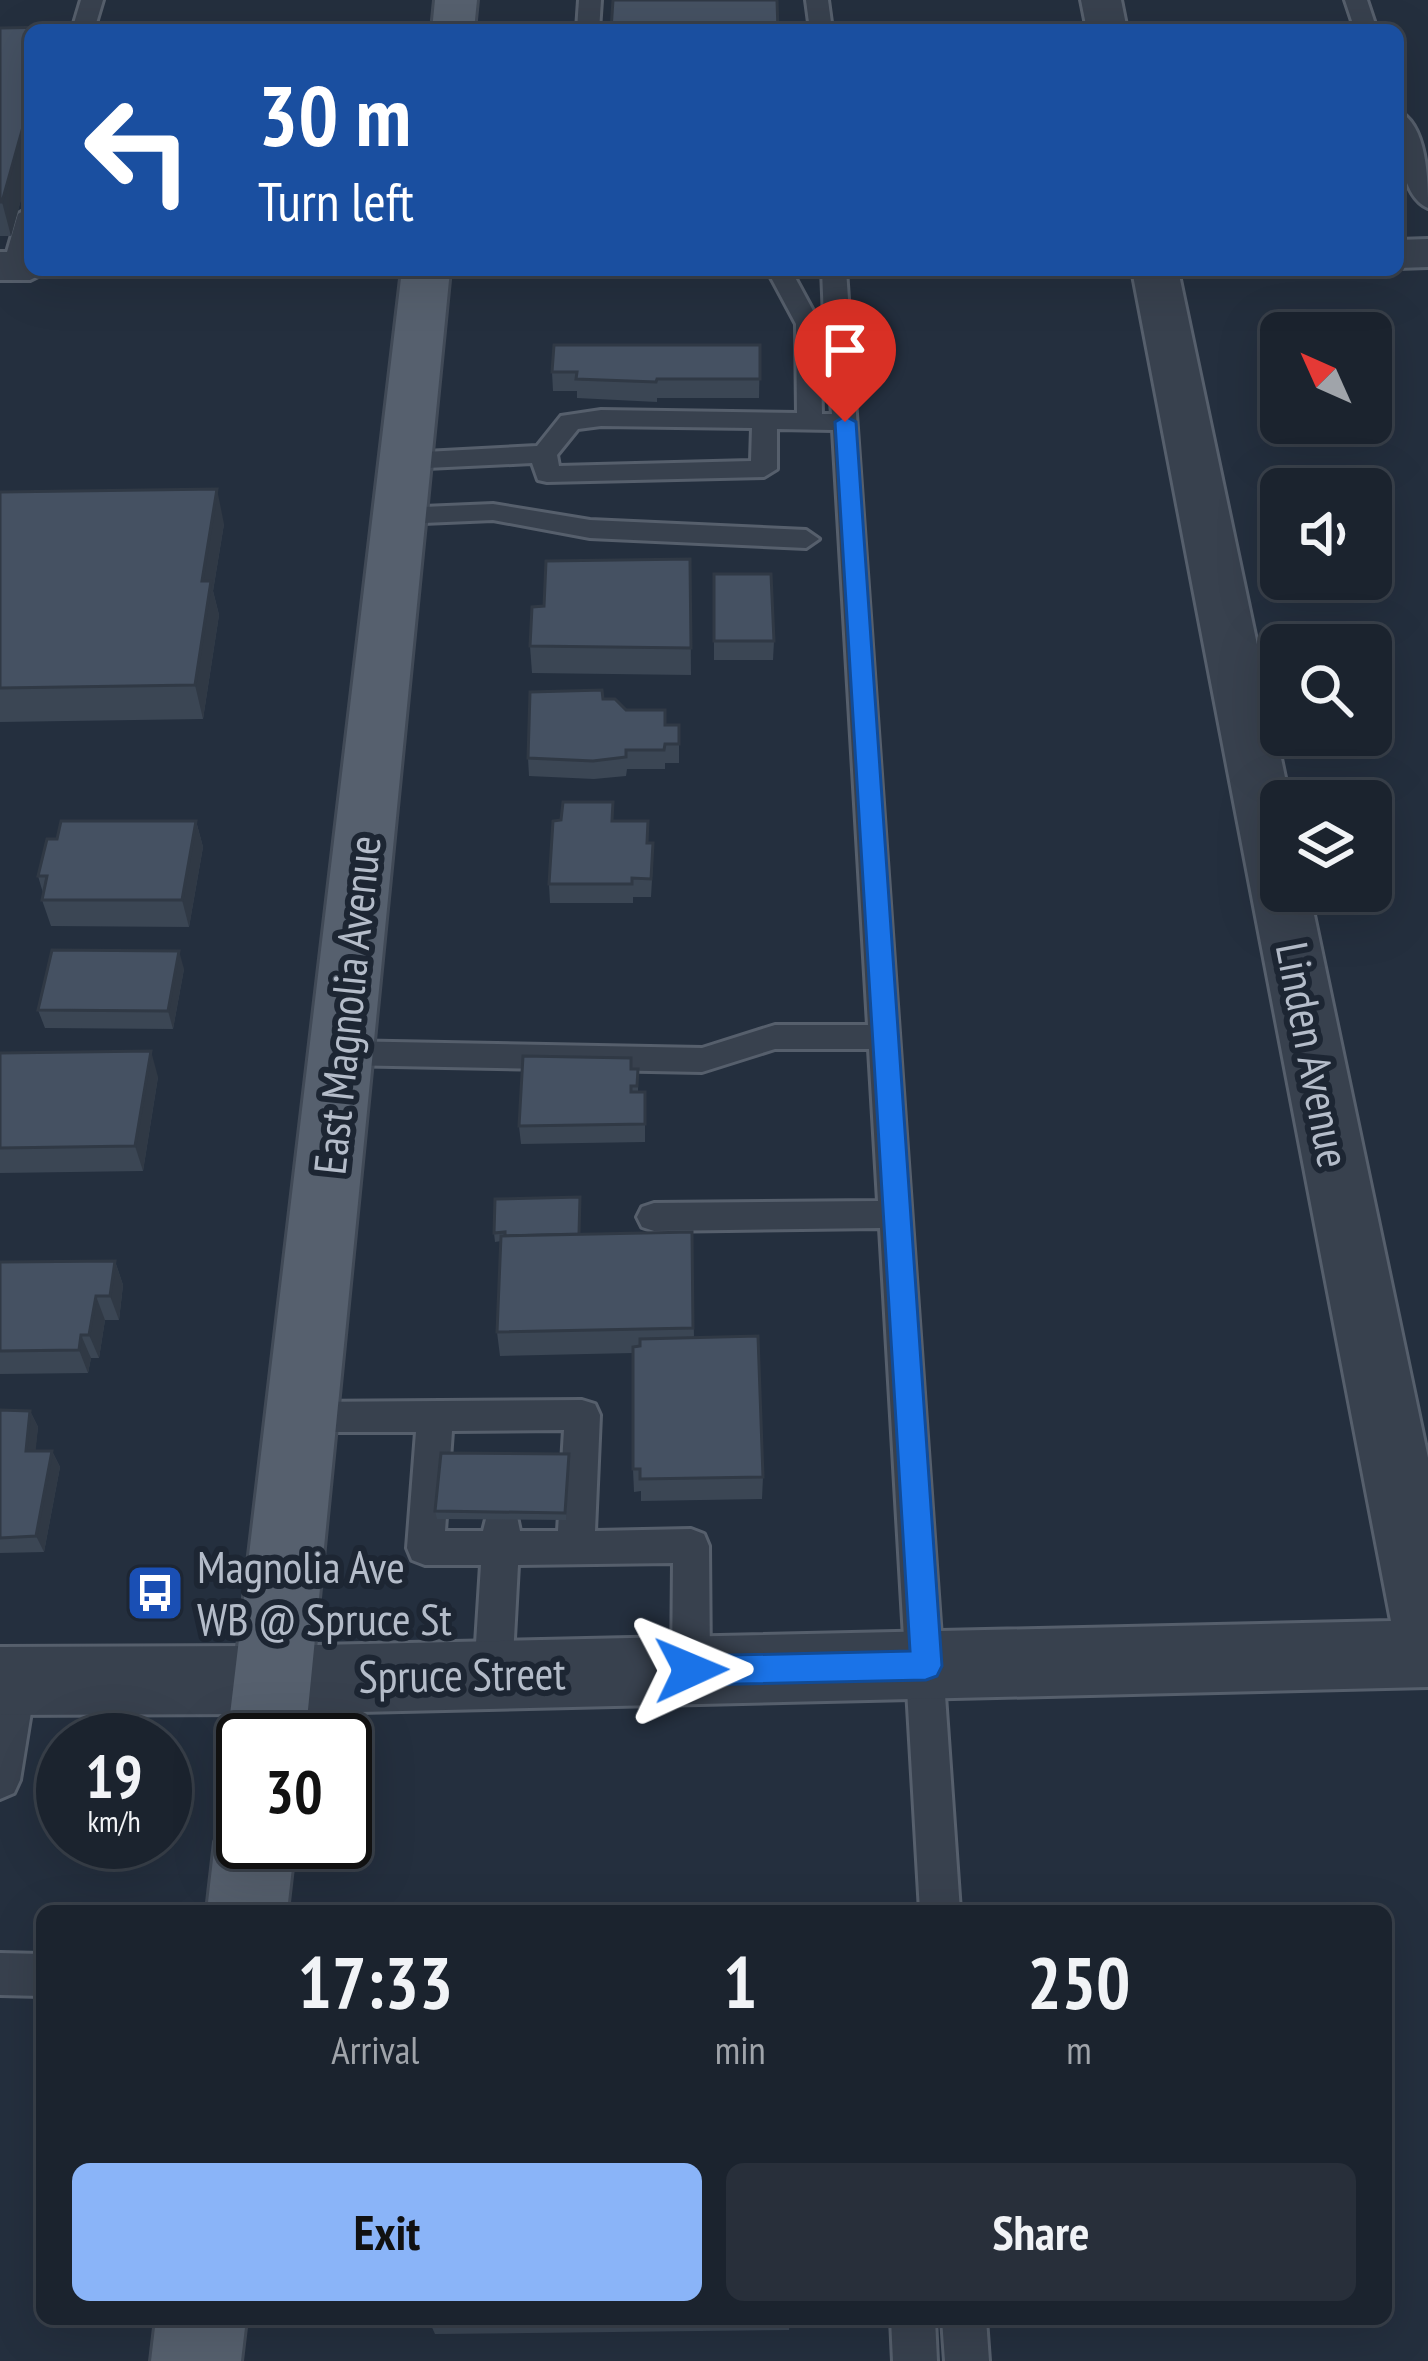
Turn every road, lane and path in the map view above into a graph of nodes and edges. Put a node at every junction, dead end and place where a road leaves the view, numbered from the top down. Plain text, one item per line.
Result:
1 (1404, 135) edge
2 (1428, 201) edge
3 (24, 235) edge
4 (15, 266) edge
5 (425, 276) edge
6 (782, 276) edge
7 (834, 276) edge
8 (1156, 276) edge
9 (808, 324) junction
10 (837, 325) junction
11 (765, 418) junction
12 (810, 420) junction
13 (845, 422) junction
14 (544, 454) junction
15 (403, 488) junction
16 (806, 539) dead end
17 (886, 1037) junction
18 (341, 1053) junction
19 (897, 1214) junction
20 (653, 1217) dead end
21 (508, 1415) junction
22 (435, 1416) junction
23 (302, 1417) junction
24 (505, 1461) edge
25 (501, 1534) junction
26 (576, 1548) junction
27 (1428, 1628) edge
28 (1428, 1654) edge
29 (926, 1666) junction
30 (691, 1670) junction
31 (494, 1675) junction
32 (9, 1681) edge
33 (269, 1710) edge
34 (0, 1780) edge
35 (252, 1869) edge
36 (248, 1905) edge
37 (940, 1905) edge
38 (0, 1975) edge
39 (36, 1975) edge
40 (200, 2325) edge
41 (913, 2325) edge
42 (964, 2325) edge
43 (196, 2361) edge
44 (915, 2361) edge
45 (967, 2361) edge

1 - 2 lane
3 - 4 lane
5 - 15 main road, East Magnolia Avenue
6 - 9 lane
7 - 10 lane
8 - 27 street, Linden Avenue
9 - 10 lane
9 - 12 lane
10 - 13 lane
11 - 12 lane
11 - 14 lane
11 - 14 lane
12 - 13 lane
13 - 17 lane
14 - 15 lane
15 - 16 lane
15 - 18 main road, East Magnolia Avenue
17 - 18 lane
17 - 19 lane
18 - 23 main road, East Magnolia Avenue
19 - 20 lane
19 - 29 lane
21 - 22 lane
21 - 24 lane
21 - 26 lane
22 - 23 lane
22 - 25 lane
23 - 33 main road, East Magnolia Avenue
25 - 26 lane
25 - 31 lane
26 - 30 lane
28 - 29 street, Spruce Street
29 - 30 street, Spruce Street
29 - 37 lane
30 - 31 street, Spruce Street
31 - 33 street, Spruce Street
32 - 33 street, Spruce Street
32 - 34 lane
35 - 36 main road
38 - 39 lane
40 - 43 main road
41 - 44 lane
42 - 45 lane

